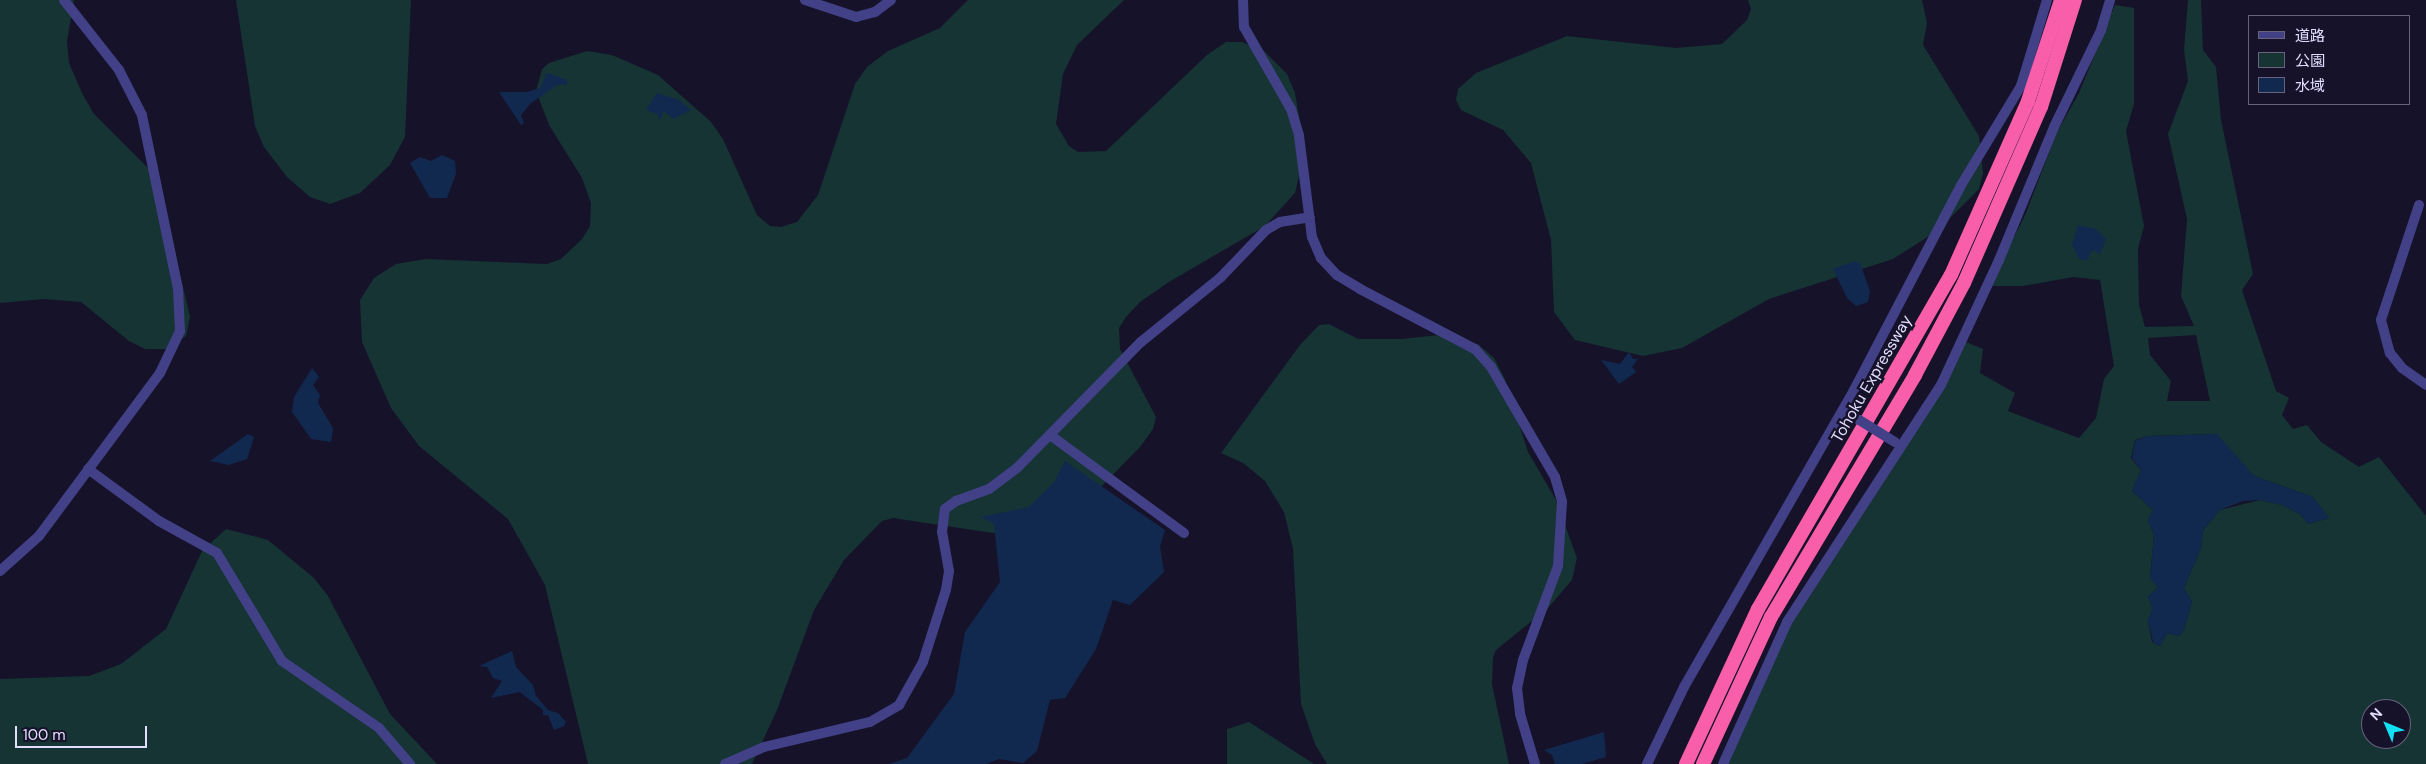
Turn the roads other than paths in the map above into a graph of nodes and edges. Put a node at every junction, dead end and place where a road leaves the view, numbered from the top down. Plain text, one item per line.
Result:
1 (64, 0) edge
2 (805, 0) edge
3 (891, 0) edge
4 (1243, 0) edge
5 (2047, 0) edge
6 (2061, 0) edge
7 (2075, 0) edge
8 (2110, 0) edge
9 (2419, 205) dead end
10 (1310, 217) junction
11 (2426, 385) edge
12 (1844, 413) junction
13 (1050, 435) junction
14 (1897, 445) junction
15 (88, 469) junction
16 (1184, 533) dead end
17 (0, 571) edge
18 (410, 764) edge
19 (725, 764) edge
20 (1535, 764) edge
21 (1647, 764) edge
22 (1686, 764) edge
23 (1703, 764) edge
24 (1723, 764) edge

1 - 15 street
2 - 3 street
4 - 10 street
5 - 12 street
6 - 22 highway, Tohoku Expressway
7 - 23 highway, Tohoku Expressway
8 - 14 street
9 - 11 street
10 - 13 street
10 - 20 street
12 - 14 street, bridge
12 - 21 street
13 - 16 street
13 - 19 street
14 - 24 street
15 - 17 street
15 - 18 street

